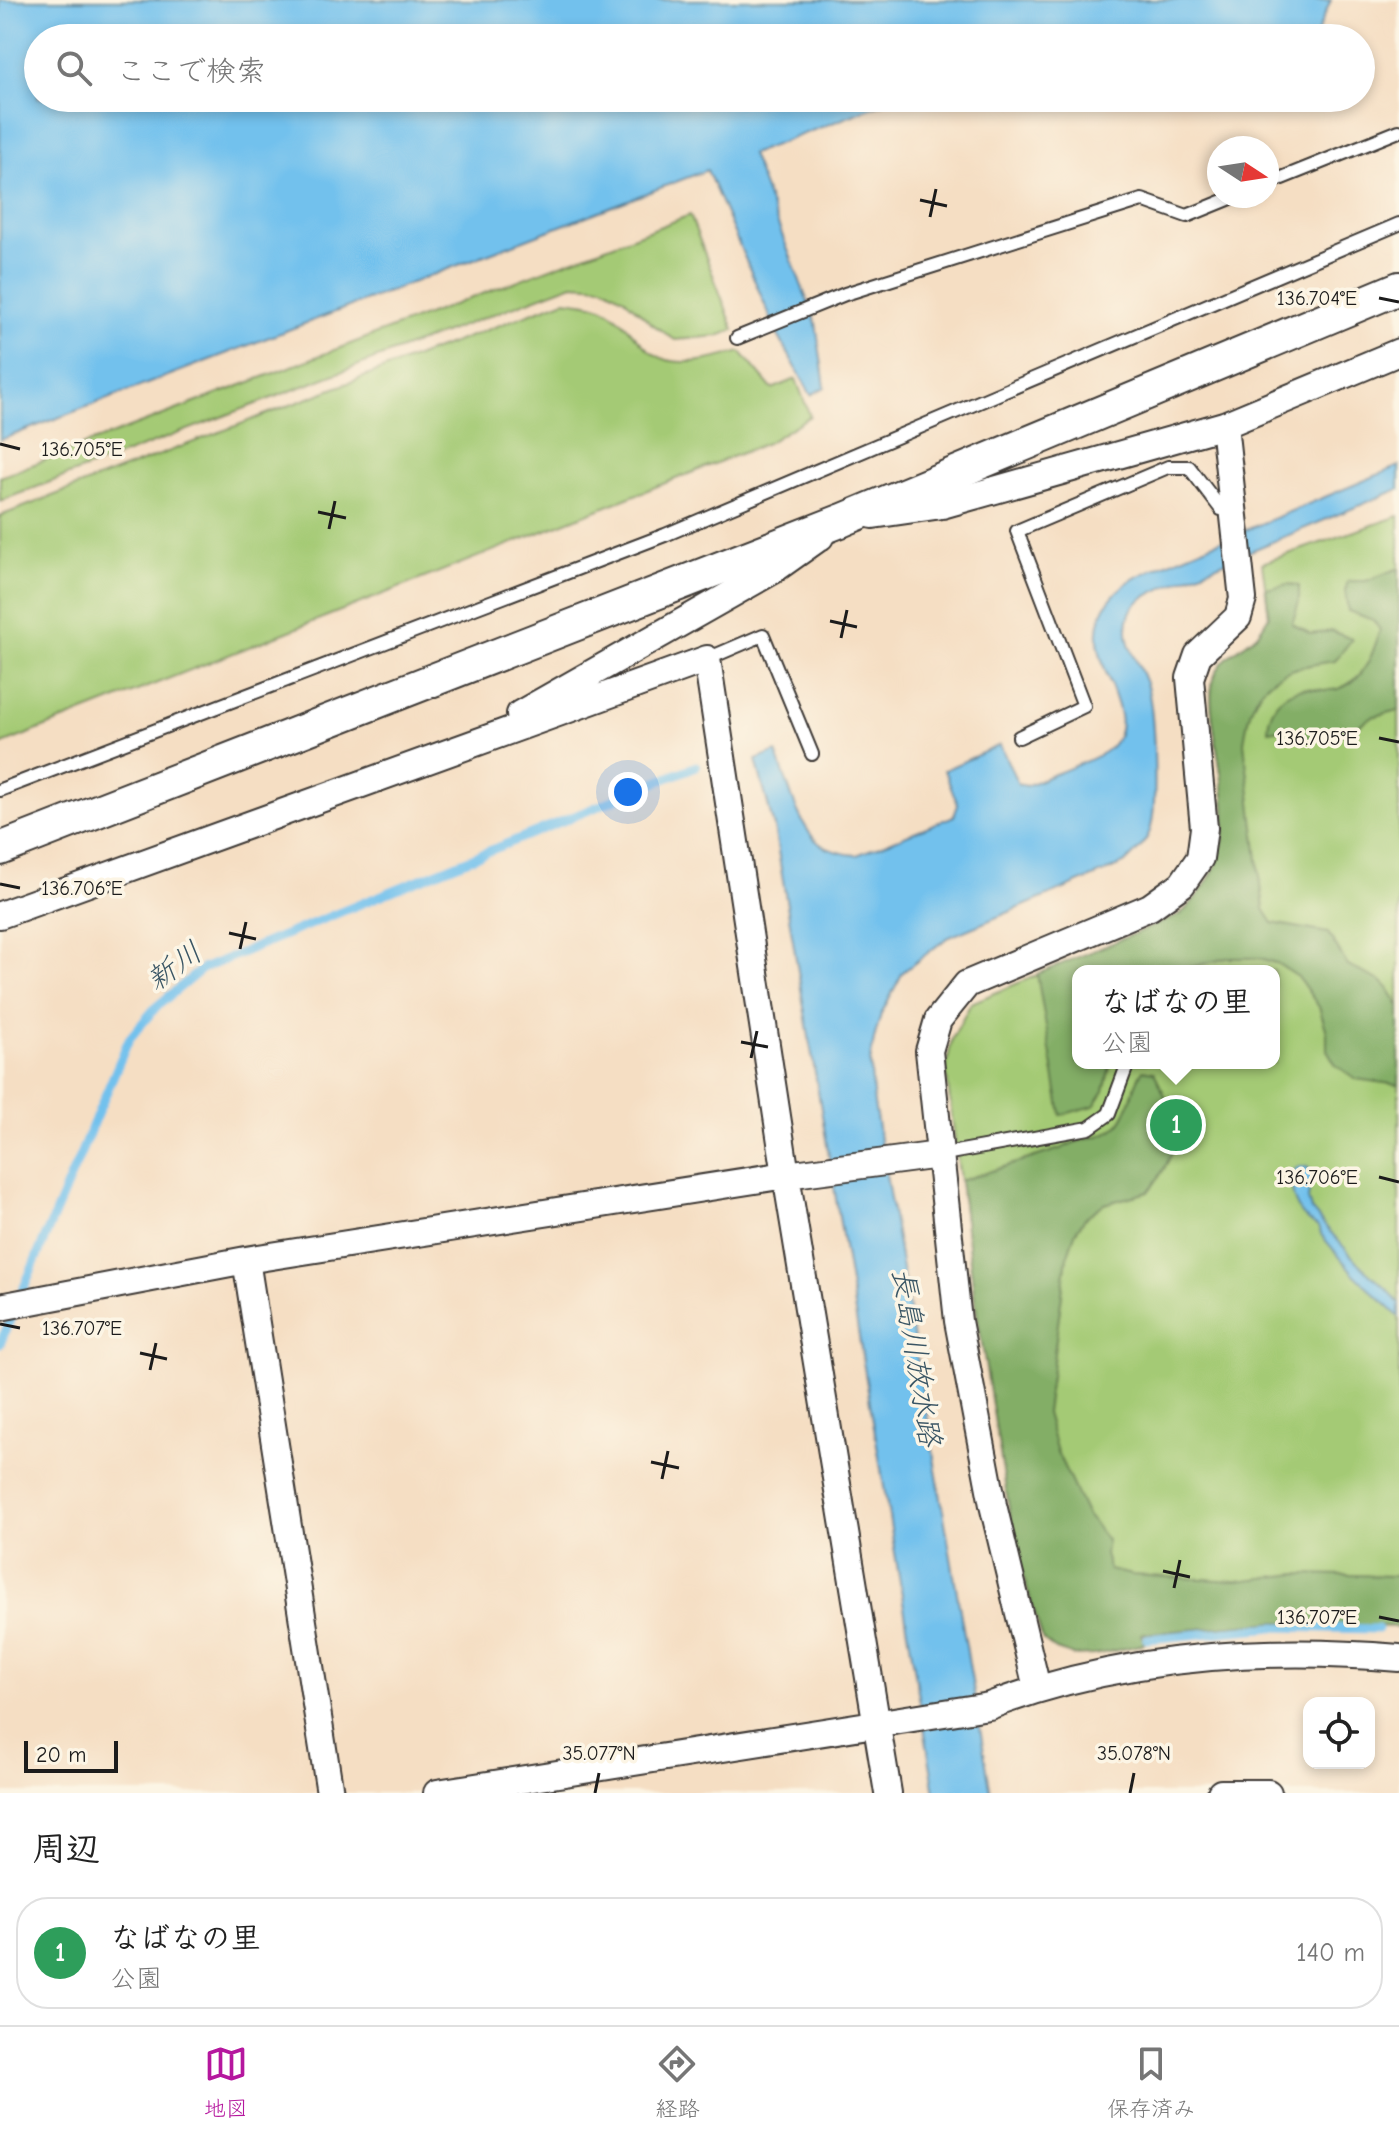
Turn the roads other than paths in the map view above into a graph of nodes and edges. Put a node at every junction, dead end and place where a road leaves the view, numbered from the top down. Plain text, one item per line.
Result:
1 (1399, 131) edge
2 (1279, 179) edge
3 (1207, 208) edge
4 (1399, 224) edge
5 (1399, 288) edge
6 (737, 338) dead end
7 (1399, 352) edge
8 (1224, 425) junction
9 (1234, 511) junction
10 (843, 520) junction
11 (707, 659) junction
12 (1019, 737) dead end
13 (456, 750) junction
14 (812, 754) dead end
15 (0, 790) edge
16 (0, 849) edge
17 (0, 915) edge
18 (1126, 1069) edge
19 (939, 1155) junction
20 (798, 1174) junction
21 (246, 1260) junction
22 (0, 1307) edge
23 (1399, 1658) edge
24 (1037, 1688) junction
25 (889, 1723) junction
26 (330, 1793) edge
27 (437, 1793) edge
28 (888, 1793) edge
29 (1221, 1793) edge
30 (1268, 1793) edge

1 - 2 lane
3 - 6 lane
4 - 15 lane
5 - 10 street
7 - 8 street
8 - 9 street
8 - 10 street
9 - 12 lane
9 - 19 street
10 - 13 street
10 - 16 street
11 - 13 street
11 - 14 lane
11 - 20 street
13 - 17 street
18 - 19 lane
19 - 20 street
19 - 24 street
20 - 21 street
20 - 25 street
21 - 22 street
21 - 26 street
23 - 24 street
24 - 25 street
25 - 27 street
25 - 28 street
29 - 30 street

